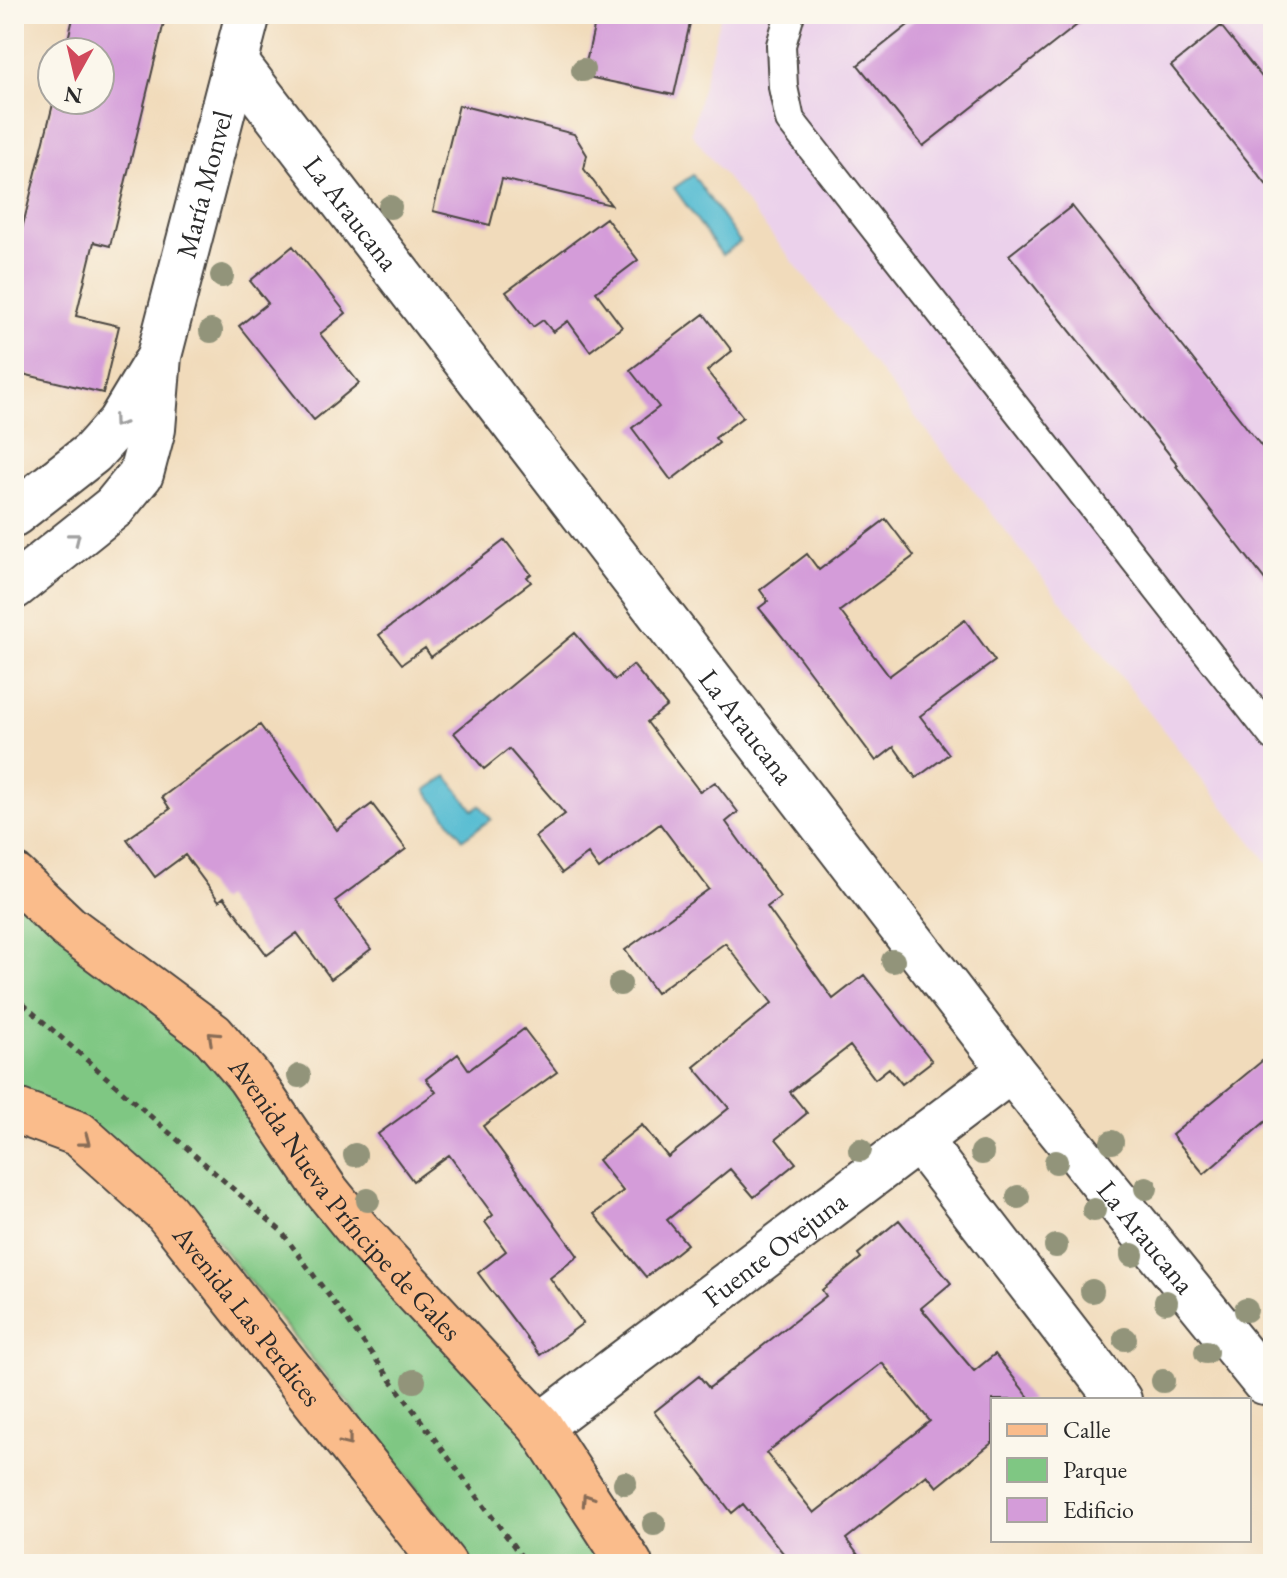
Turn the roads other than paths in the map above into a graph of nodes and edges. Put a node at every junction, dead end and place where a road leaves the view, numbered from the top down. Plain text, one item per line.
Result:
1 (248, 14) edge
2 (790, 14) edge
3 (237, 64) junction
4 (159, 356) junction
5 (14, 514) edge
6 (14, 587) edge
7 (1273, 736) edge
8 (14, 876) edge
9 (1011, 1070) junction
10 (14, 1110) edge
11 (918, 1139) junction
12 (1258, 1386) edge
13 (1117, 1398) edge
14 (540, 1426) junction
15 (444, 1564) edge
16 (630, 1564) edge

1 - 3 street, María Monvel
2 - 7 lane
3 - 4 street, María Monvel
3 - 9 street, La Araucana
4 -> 5 street, María Monvel
6 -> 4 street, María Monvel
14 -> 8 main road, Avenida Nueva Príncipe de Gales
9 - 11 street, Fuente Ovejuna
9 - 12 street, La Araucana
10 -> 15 main road, Avenida Las Perdices
11 - 13 street
11 - 14 street, Fuente Ovejuna
16 -> 14 main road, Avenida Nueva Príncipe de Gales

